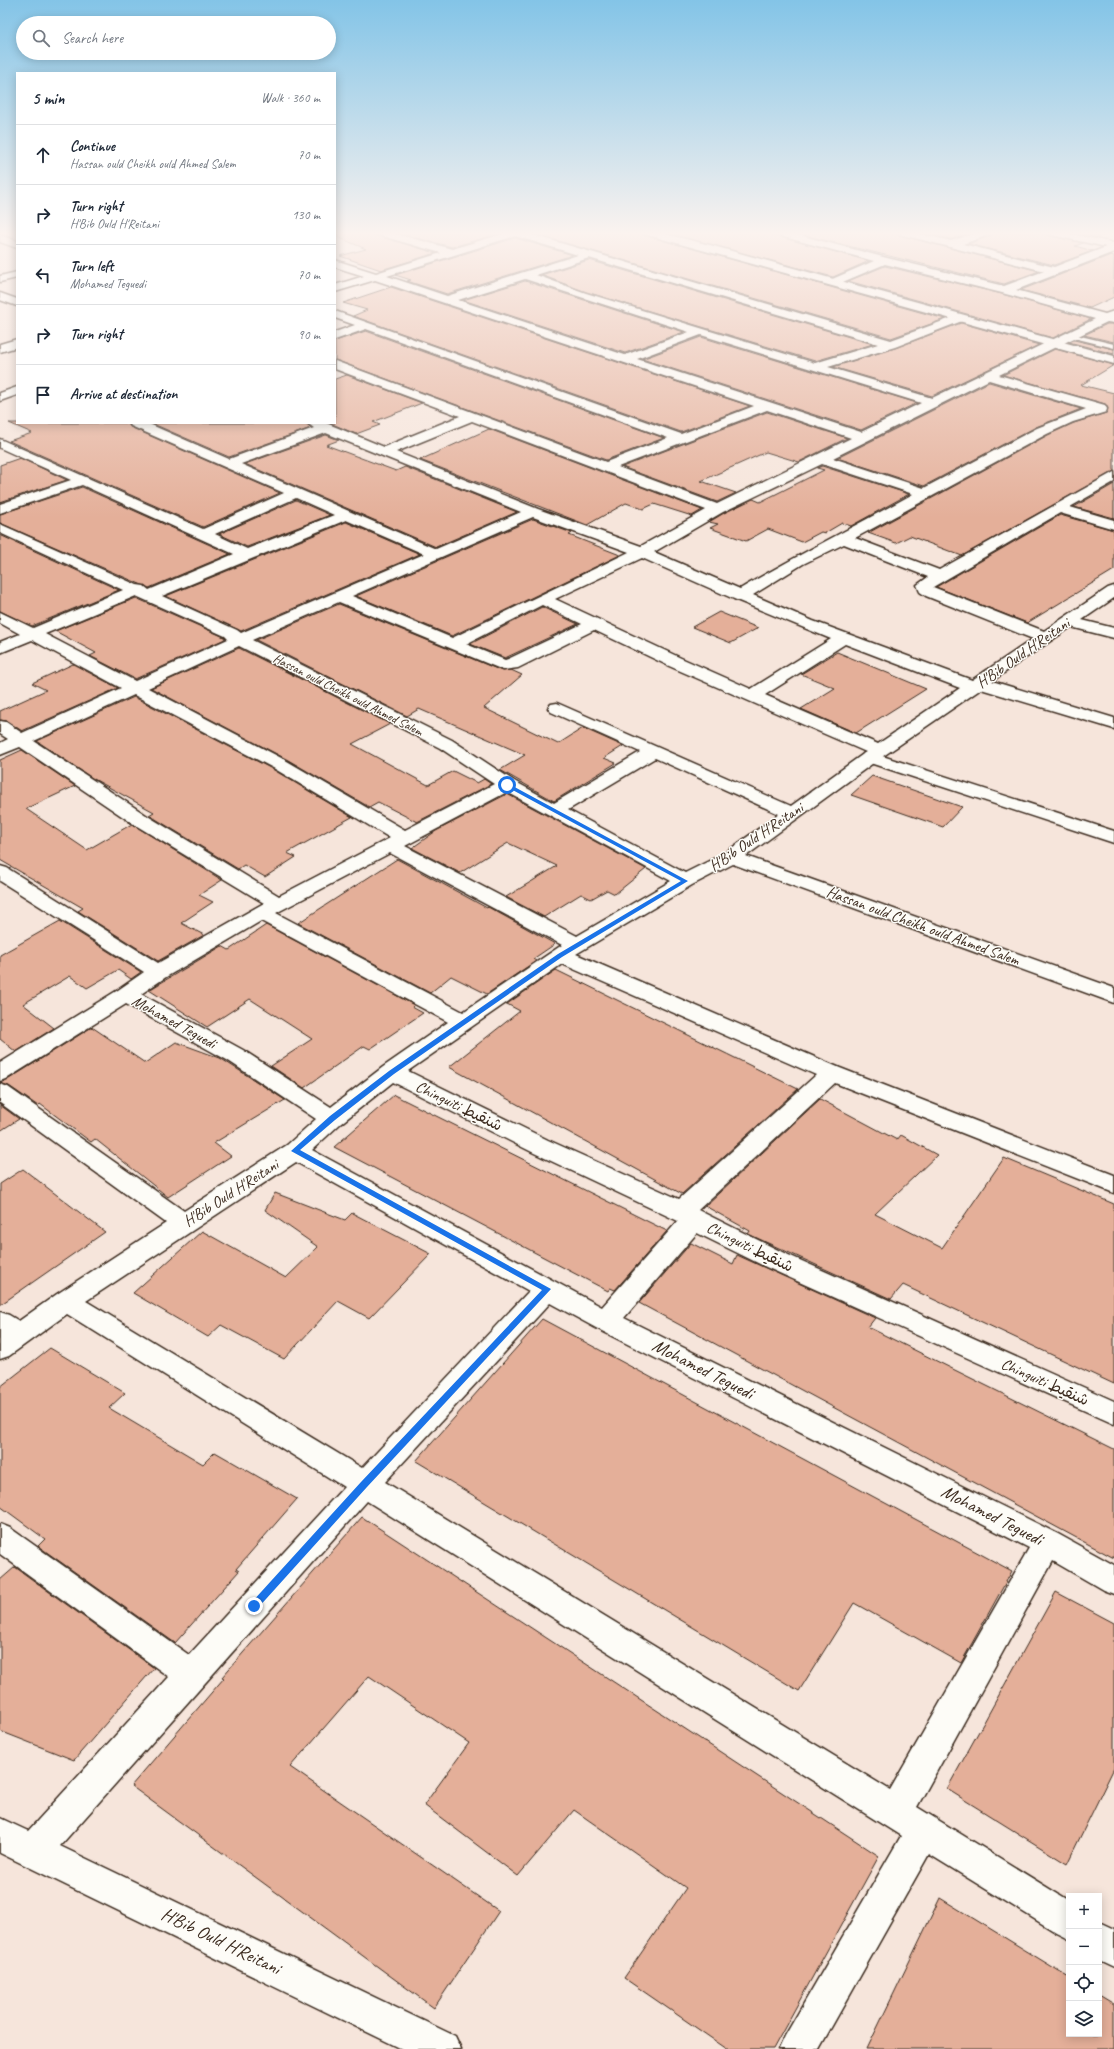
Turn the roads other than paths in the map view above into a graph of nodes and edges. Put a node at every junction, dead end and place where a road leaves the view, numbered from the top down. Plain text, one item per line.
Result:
1 (359, 328) edge
2 (374, 328) edge
3 (532, 328) edge
4 (691, 328) edge
5 (833, 328) edge
6 (935, 328) edge
7 (991, 328) edge
8 (1090, 328) edge
9 (702, 331) junction
10 (336, 336) edge
11 (1072, 336) junction
12 (16, 342) edge
13 (890, 344) junction
14 (1054, 344) junction
15 (1114, 346) edge
16 (0, 348) edge
17 (627, 358) junction
18 (1114, 360) edge
19 (336, 365) edge
20 (817, 366) junction
21 (990, 376) junction
22 (16, 391) edge
23 (0, 397) edge
24 (934, 403) junction
25 (768, 405) junction
26 (1100, 408) junction
27 (1114, 413) edge
28 (472, 416) junction
29 (138, 424) edge
30 (320, 425) edge
31 (862, 437) junction
32 (680, 438) junction
33 (0, 443) edge
34 (383, 452) junction
35 (822, 459) junction
36 (228, 464) junction
37 (605, 467) junction
38 (1114, 476) edge
39 (81, 481) junction
40 (296, 492) junction
41 (925, 493) junction
42 (1058, 508) junction
43 (0, 509) edge
44 (718, 509) junction
45 (533, 512) junction
46 (346, 515) junction
47 (1114, 525) edge
48 (0, 528) edge
49 (203, 534) junction
50 (843, 539) junction
51 (642, 552) junction
52 (247, 554) junction
53 (436, 554) junction
54 (940, 576) junction
55 (1114, 590) edge
56 (144, 592) junction
57 (740, 596) junction
58 (340, 597) junction
59 (542, 599) junction
60 (0, 617) edge
61 (1068, 622) junction
62 (594, 624) junction
63 (32, 633) junction
64 (1114, 633) edge
65 (1044, 637) junction
66 (844, 638) junction
67 (239, 640) junction
68 (452, 644) junction
69 (0, 648) edge
70 (977, 685) junction
71 (133, 688) junction
72 (752, 695) junction
73 (557, 708) dead end
74 (1114, 724) edge
75 (0, 726) edge
76 (23, 740) junction
77 (0, 750) edge
78 (654, 751) junction
79 (875, 754) junction
80 (507, 785) junction
81 (554, 811) junction
82 (792, 813) junction
83 (1114, 837) edge
84 (397, 842) junction
85 (732, 857) junction
86 (0, 872) edge
87 (685, 881) junction
88 (279, 904) junction
89 (261, 913) junction
90 (569, 950) junction
91 (158, 972) junction
92 (126, 995) junction
93 (1114, 996) edge
94 (464, 1022) junction
95 (2, 1068) edge
96 (391, 1072) junction
97 (832, 1073) junction
98 (0, 1092) edge
99 (332, 1118) junction
100 (295, 1151) junction
101 (1114, 1184) edge
102 (688, 1216) junction
103 (184, 1224) junction
104 (547, 1289) junction
105 (66, 1301) junction
106 (606, 1320) junction
107 (6, 1335) edge
108 (1114, 1413) edge
109 (364, 1485) junction
110 (0, 1537) edge
111 (1048, 1543) junction
112 (1114, 1581) edge
113 (191, 1675) junction
114 (909, 1821) junction
115 (0, 1835) edge
116 (33, 1850) junction
117 (1066, 1919) edge
118 (1102, 1942) edge
119 (1114, 1949) edge
120 (442, 2049) edge
121 (798, 2049) edge

1 - 10 street
2 - 32 street
3 - 17 street
4 - 9 street
5 - 13 street
6 - 13 street
7 - 14 street
8 - 11 street
9 - 17 street
9 - 20 street
11 - 14 street
11 - 15 lane
12 - 16 street
13 - 20 street
14 - 18 street
14 - 21 street
17 - 25 street
19 - 28 street
20 - 24 street
21 - 24 street
21 - 26 street
22 - 23 street
24 - 31 street
25 - 31 street
25 - 32 street
26 - 27 street
26 - 41 street
28 - 34 street
28 - 37 street
29 - 36 street
30 - 34 street
30 - 36 street
31 - 35 street
32 - 37 street
33 - 39 street
34 - 45 street
35 - 41 street
35 - 44 street
36 - 40 street
37 - 44 street
38 - 42 street
39 - 43 street
39 - 49 street
40 - 46 street
40 - 49 street
41 - 50 street
42 - 47 street
42 - 54 street
44 - 51 street
45 - 51 street
45 - 53 street
46 - 52 street
46 - 53 street
48 - 56 street, Hassan ould Cheikh ould Ahmed Salem
49 - 52 street
50 - 54 street
50 - 57 street
51 - 57 street
51 - 59 street
52 - 56 street
53 - 58 street
54 - 65 street
55 - 61 street, H'Bib Ould H'Reitani
56 - 63 street
56 - 67 street, Hassan ould Cheikh ould Ahmed Salem
57 - 66 street
58 - 67 street
58 - 68 street
59 - 62 street
59 - 68 street
60 - 63 street
61 - 64 street
61 - 65 street, H'Bib Ould H'Reitani
62 - 68 street
62 - 72 street
63 - 69 street
63 - 71 street
65 - 70 street, H'Bib Ould H'Reitani
66 - 70 street
66 - 72 street
67 - 71 street
67 - 80 street, Hassan ould Cheikh ould Ahmed Salem
70 - 74 street
70 - 79 street, H'Bib Ould H'Reitani
71 - 76 street
71 - 84 street
72 - 79 street
73 - 78 street
75 - 76 street
76 - 77 street
76 - 88 street
78 - 81 street
78 - 82 street
79 - 82 street, H'Bib Ould H'Reitani
79 - 83 street
80 - 81 street, Hassan ould Cheikh ould Ahmed Salem
80 - 84 street, Mohamed Teguedi
81 - 87 street, Hassan ould Cheikh ould Ahmed Salem
82 - 85 street, H'Bib Ould H'Reitani
84 - 88 street, Mohamed Teguedi
84 - 90 street
85 - 87 street, H'Bib Ould H'Reitani
85 - 93 street, Hassan ould Cheikh ould Ahmed Salem
86 - 91 street
87 - 90 street, H'Bib Ould H'Reitani
88 - 89 street, Mohamed Teguedi
89 - 91 street, Mohamed Teguedi
89 - 94 street
90 - 94 street, H'Bib Ould H'Reitani
90 - 97 street
91 - 92 street, Mohamed Teguedi
92 - 95 street
92 - 99 street, Mohamed Teguedi
94 - 96 street, H'Bib Ould H'Reitani
96 - 99 street, H'Bib Ould H'Reitani
96 - 102 street, Chinguiti شنقيط
97 - 101 street
97 - 102 street
98 - 103 street
99 - 100 street, H'Bib Ould H'Reitani
100 - 103 street, H'Bib Ould H'Reitani
100 - 104 street, Mohamed Teguedi
102 - 106 street
102 - 108 street, Chinguiti شنقيط
103 - 105 street, H'Bib Ould H'Reitani
104 - 106 street, Mohamed Teguedi
104 - 109 street
105 - 107 street, H'Bib Ould H'Reitani
105 - 109 street
106 - 111 street, Mohamed Teguedi
109 - 113 street
109 - 114 street
110 - 113 street
111 - 112 street, Mohamed Teguedi
111 - 114 street
113 - 116 street
114 - 117 street
114 - 121 street
115 - 116 street, H'Bib Ould H'Reitani
116 - 120 street, H'Bib Ould H'Reitani
118 - 119 street

